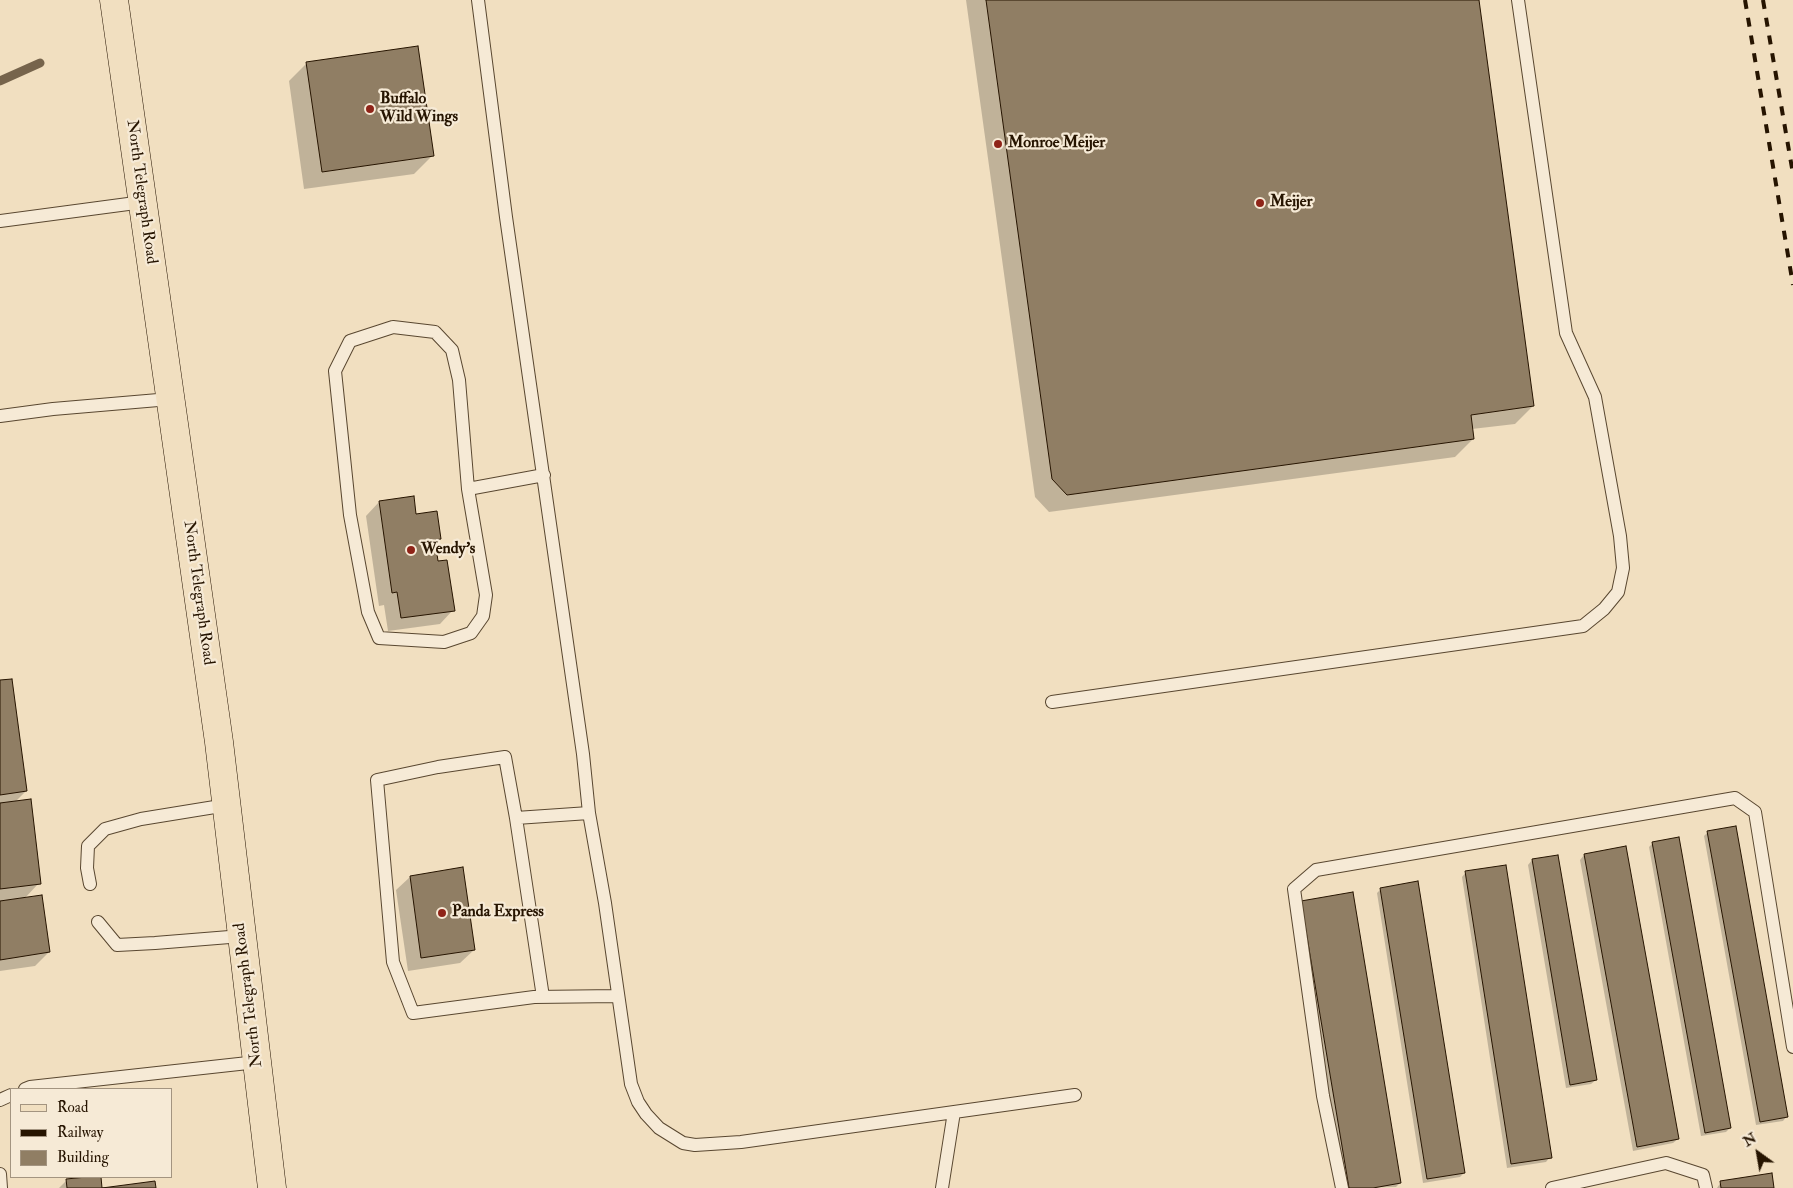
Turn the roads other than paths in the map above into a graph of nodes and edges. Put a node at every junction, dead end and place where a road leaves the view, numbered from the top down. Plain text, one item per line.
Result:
1 (114, 0) edge
2 (478, 0) edge
3 (1518, 0) edge
4 (143, 202) junction
5 (0, 221) edge
6 (170, 400) junction
7 (0, 416) edge
8 (544, 474) junction
9 (468, 489) junction
10 (1052, 702) dead end
11 (227, 805) junction
12 (589, 813) junction
13 (516, 818) junction
14 (90, 884) dead end
15 (98, 922) dead end
16 (242, 936) junction
17 (618, 996) junction
18 (543, 997) junction
19 (1793, 1047) edge
20 (257, 1062) junction
21 (27, 1088) edge
22 (1075, 1095) dead end
23 (954, 1112) junction
24 (0, 1174) edge
25 (2, 1188) edge
26 (272, 1188) edge
27 (942, 1188) edge
28 (1342, 1188) edge
29 (1552, 1188) edge
30 (1706, 1188) edge

1 - 4 main road, North Telegraph Road
2 - 8 lane
3 - 10 lane
4 - 5 lane
4 - 6 main road, North Telegraph Road
6 - 7 lane
6 - 11 main road, North Telegraph Road
8 - 9 lane
8 - 12 lane
9 - 9 lane
11 - 14 lane
11 - 16 main road, North Telegraph Road
12 - 13 lane
12 - 17 lane
13 - 18 lane
13 - 18 lane
15 - 16 lane
16 - 20 main road, North Telegraph Road
17 - 18 lane
17 - 23 lane
19 - 28 lane
20 - 21 lane
20 - 26 main road, North Telegraph Road
22 - 23 lane
23 - 27 lane
24 - 25 lane
29 - 30 lane

